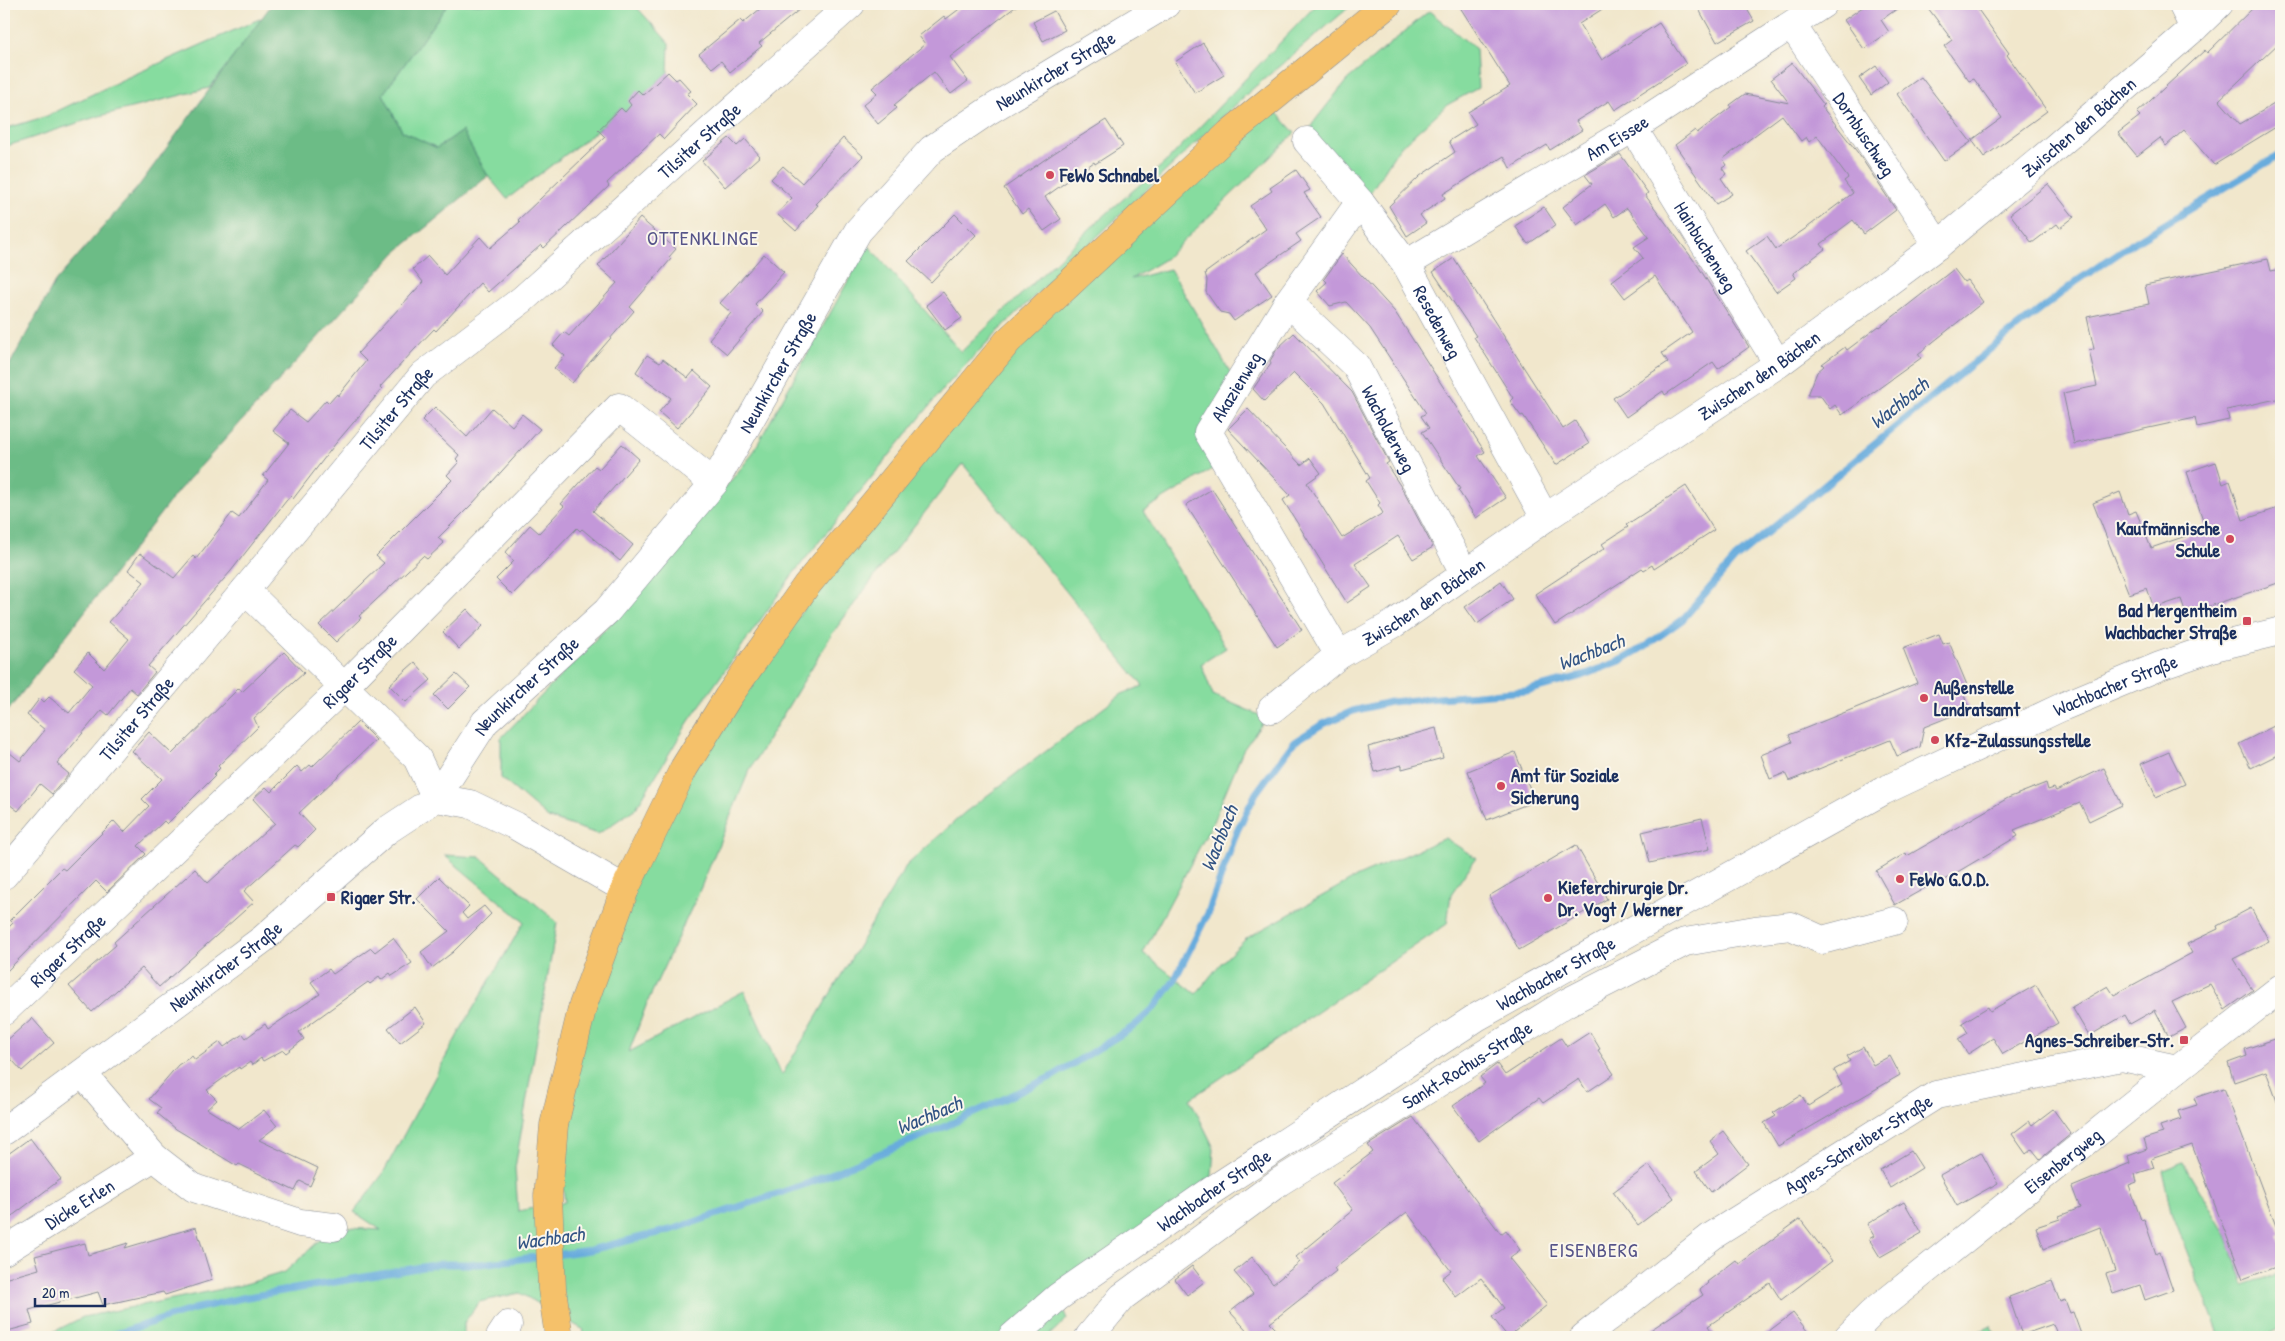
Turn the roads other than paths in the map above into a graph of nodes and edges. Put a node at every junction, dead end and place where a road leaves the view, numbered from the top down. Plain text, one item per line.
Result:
1 (851, 4) edge
2 (1166, 4) edge
3 (1388, 4) edge
4 (1823, 4) edge
5 (2182, 4) edge
6 (2219, 4) edge
7 (1792, 25) junction
8 (2194, 28) junction
9 (1633, 128) junction
10 (1307, 141) dead end
11 (1360, 202) junction
12 (1938, 244) junction
13 (1406, 264) junction
14 (1288, 302) junction
15 (1778, 364) junction
16 (714, 483) junction
17 (1545, 518) junction
18 (1464, 573) junction
19 (245, 590) junction
20 (2281, 631) edge
21 (1339, 655) junction
22 (344, 687) junction
23 (1272, 710) dead end
24 (436, 798) junction
25 (4, 874) edge
26 (625, 889) junction
27 (1894, 921) dead end
28 (2281, 988) edge
29 (4, 1011) edge
30 (2177, 1069) junction
31 (82, 1074) junction
32 (4, 1131) edge
33 (154, 1157) junction
34 (334, 1227) dead end
35 (4, 1252) edge
36 (560, 1337) edge
37 (1012, 1337) edge
38 (1089, 1337) edge
39 (1584, 1337) edge
40 (1848, 1337) edge

1 - 19 street, Tilsiter Straße
2 - 16 street, Neunkircher Straße
3 - 26 main road
4 - 7 street, Am Eissee
5 - 8 street
6 - 8 street, Zwischen den Bächen
7 - 9 street, Am Eissee
7 - 12 street, Dornbuschweg
8 - 12 street, Zwischen den Bächen
9 - 13 street, Am Eissee
9 - 15 street, Hainbuchenweg
10 - 11 street, Resedenweg
11 - 13 street, Resedenweg
11 - 14 street, Akazienweg
12 - 15 street, Zwischen den Bächen
13 - 17 street, Resedenweg
14 - 18 street, Wacholderweg
14 - 21 street, Akazienweg
15 - 17 street, Zwischen den Bächen
16 - 22 street, Rigaer Straße
16 - 24 street, Neunkircher Straße
17 - 18 street, Zwischen den Bächen
18 - 21 street, Zwischen den Bächen
19 - 22 street
19 - 25 street, Tilsiter Straße
20 - 37 street, Wachbacher Straße
21 - 23 street, Zwischen den Bächen
22 - 24 street
22 - 29 street, Rigaer Straße
24 - 26 street
24 - 31 street, Neunkircher Straße
26 - 36 main road
27 - 38 street, Sankt-Rochus-Straße
28 - 30 street, Eisenbergweg
30 - 39 street, Agnes-Schreiber-Straße
30 - 40 street, Eisenbergweg
31 - 32 street, Neunkircher Straße
31 - 33 street
33 - 34 street
33 - 35 street, Dicke Erlen

